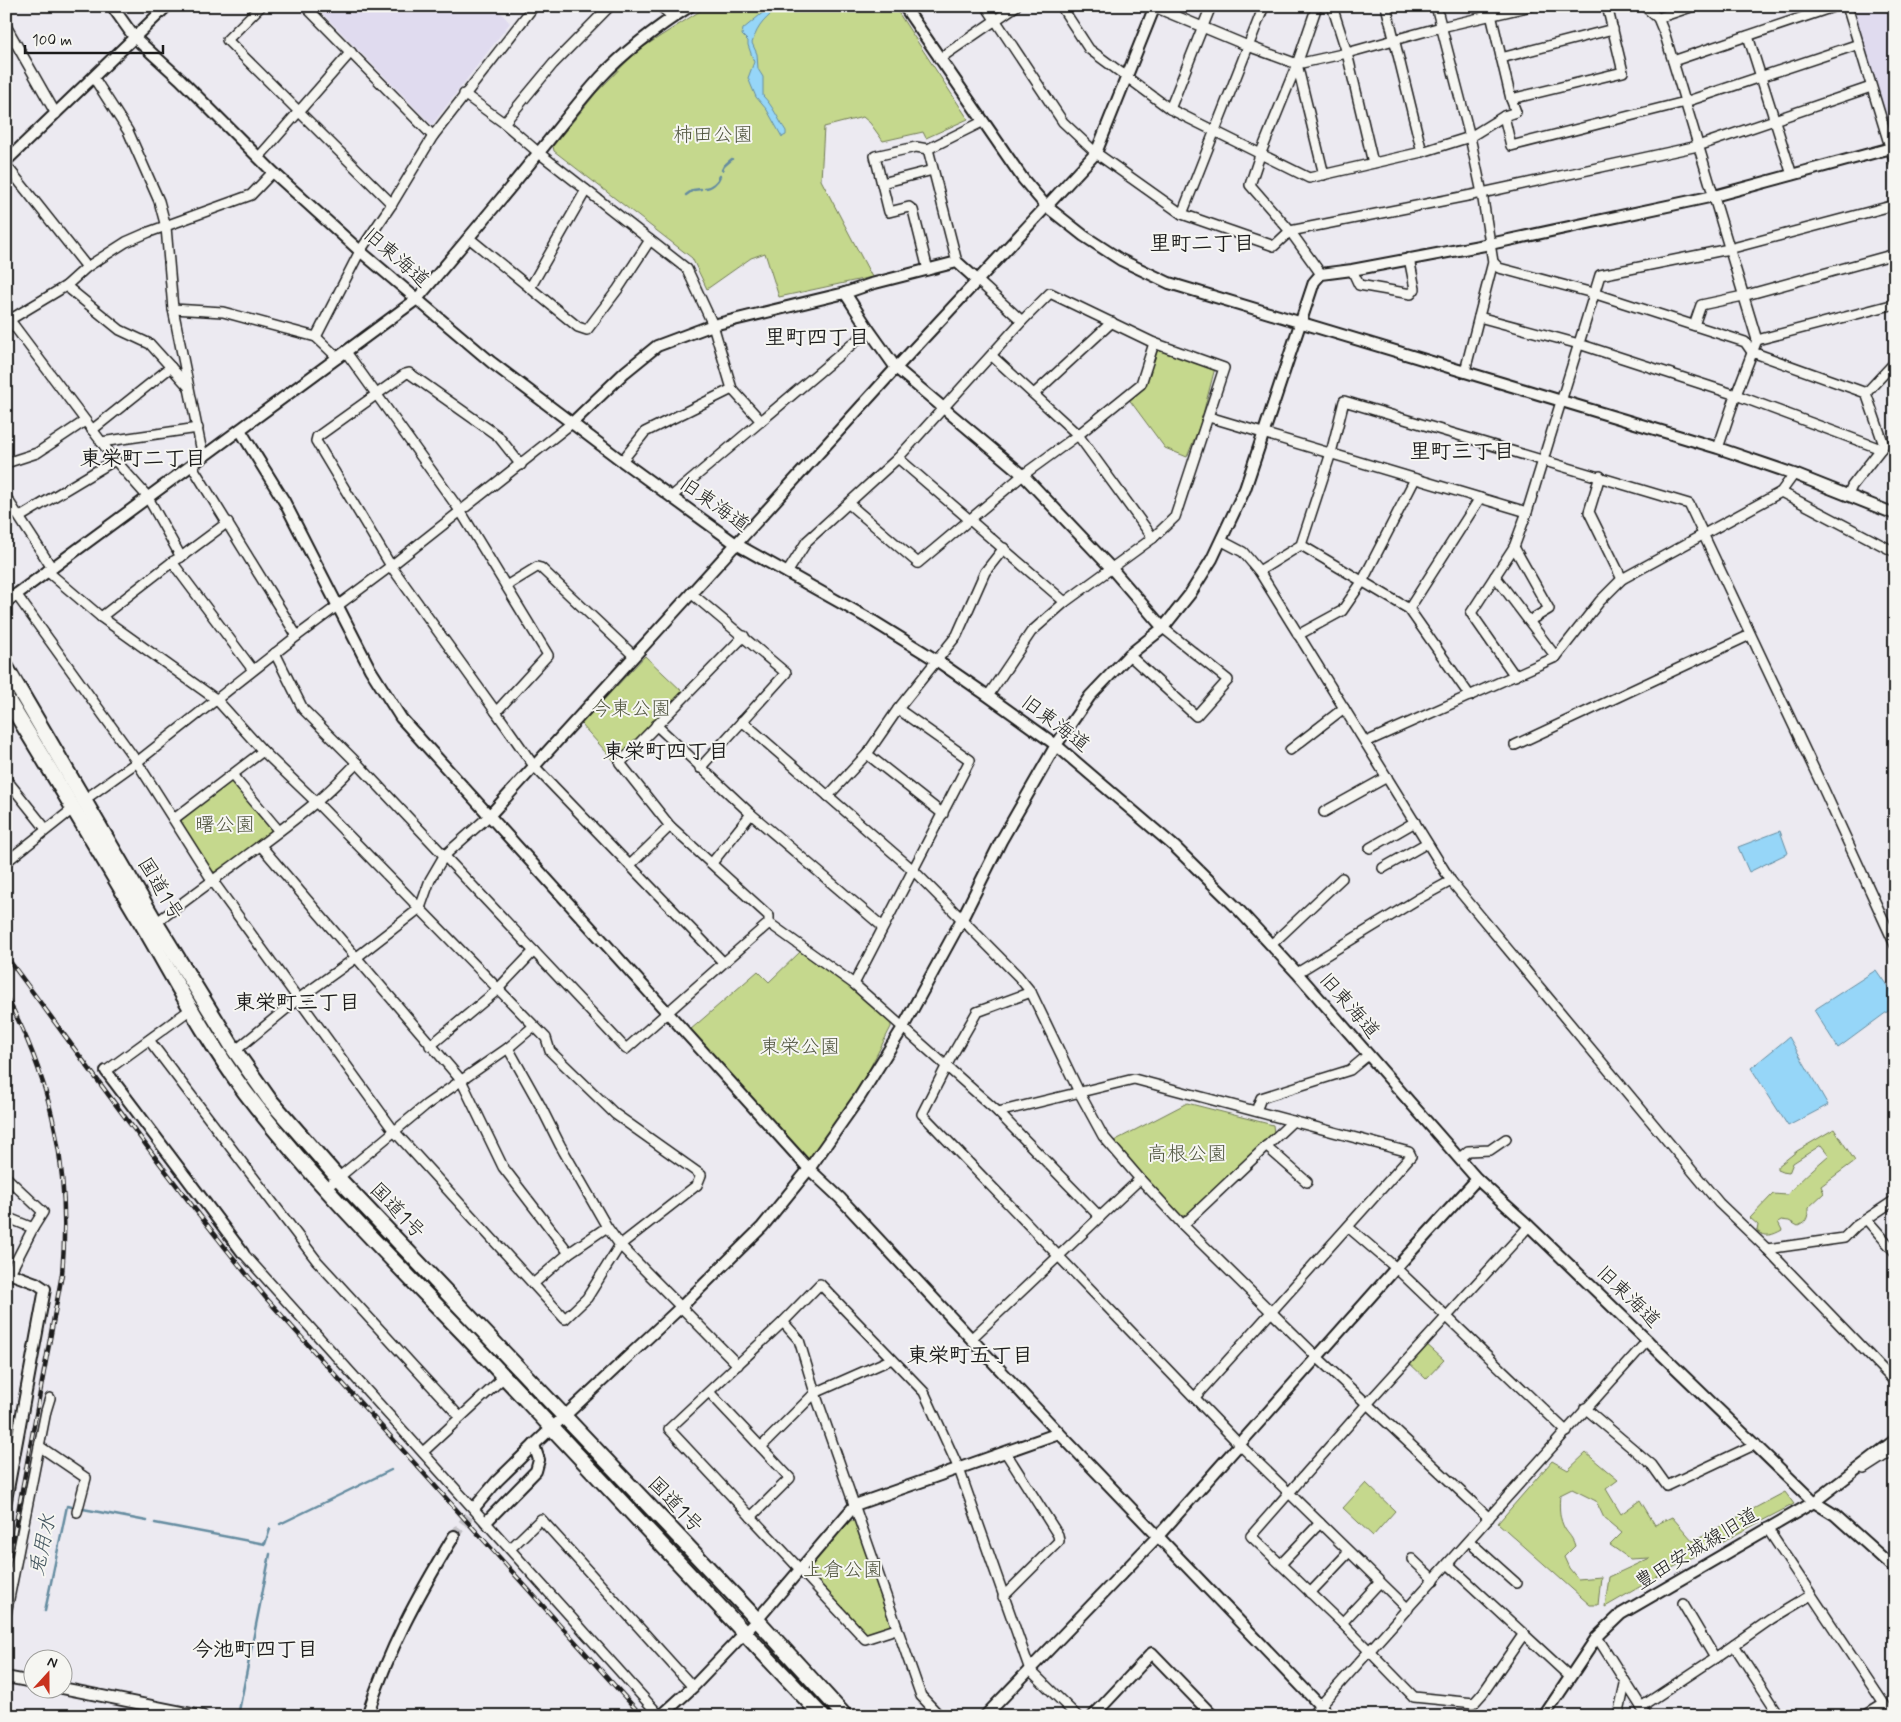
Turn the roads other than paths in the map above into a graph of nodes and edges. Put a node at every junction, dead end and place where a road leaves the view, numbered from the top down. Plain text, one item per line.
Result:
1 (112, 6) edge
2 (167, 6) edge
3 (261, 6) edge
4 (304, 6) edge
5 (534, 6) edge
6 (610, 6) edge
7 (660, 6) edge
8 (690, 6) edge
9 (904, 6) edge
10 (986, 6) edge
11 (1016, 6) edge
12 (1061, 6) edge
13 (1211, 6) edge
14 (1264, 6) edge
15 (1317, 6) edge
16 (1332, 6) edge
17 (1386, 6) edge
18 (1436, 6) edge
19 (1489, 6) edge
20 (1531, 6) edge
21 (1607, 6) edge
22 (1644, 6) edge
23 (1694, 6) edge
24 (1836, 6) edge
25 (1848, 6) edge
26 (1153, 7) edge
27 (1491, 16) junction
28 (672, 17) junction
29 (1658, 18) junction
30 (995, 20) junction
31 (6, 26) edge
32 (1203, 26) junction
33 (1441, 28) junction
34 (1613, 29) junction
35 (1748, 36) junction
36 (134, 37) junction
37 (1394, 40) junction
38 (1859, 44) junction
39 (1248, 46) junction
40 (351, 52) junction
41 (1347, 53) junction
42 (1501, 58) junction
43 (939, 59) junction
44 (1673, 61) junction
45 (1297, 64) junction
46 (1127, 76) junction
47 (1762, 77) junction
48 (94, 78) junction
49 (1871, 87) junction
50 (464, 94) junction
51 (1511, 99) junction
52 (1685, 102) junction
53 (1170, 109) junction
54 (300, 112) junction
55 (56, 114) junction
56 (1504, 116) junction
57 (1775, 119) junction
58 (982, 122) junction
59 (504, 123) junction
60 (1215, 132) junction
61 (433, 136) junction
62 (1470, 138) junction
63 (1698, 146) junction
64 (1893, 147) edge
65 (928, 149) junction
66 (1422, 152) junction
67 (539, 153) junction
68 (1096, 153) junction
69 (1260, 155) junction
70 (259, 157) junction
71 (6, 161) edge
72 (1373, 163) junction
73 (1895, 163) edge
74 (6, 165) edge
75 (933, 170) junction
76 (273, 172) junction
77 (1324, 175) junction
78 (1792, 176) junction
79 (882, 183) junction
80 (586, 190) junction
81 (1482, 193) junction
82 (1714, 196) junction
83 (392, 204) junction
84 (1895, 205) edge
85 (1046, 206) junction
86 (1182, 214) junction
87 (166, 227) junction
88 (1290, 231) junction
89 (469, 238) junction
90 (650, 240) junction
91 (1490, 244) junction
92 (1729, 249) junction
93 (360, 251) junction
94 (1895, 254) edge
95 (1409, 258) junction
96 (957, 262) junction
97 (1493, 262) junction
98 (87, 267) junction
99 (928, 270) junction
100 (1352, 270) junction
101 (1321, 274) junction
102 (977, 280) junction
103 (66, 286) junction
104 (530, 288) junction
105 (846, 293) junction
106 (1593, 293) junction
107 (1743, 296) junction
108 (416, 299) junction
109 (1895, 304) edge
110 (174, 309) junction
111 (1479, 317) junction
112 (7, 319) edge
113 (1022, 322) junction
114 (1112, 322) junction
115 (1300, 322) junction
116 (1694, 324) junction
117 (713, 325) junction
118 (869, 330) junction
119 (316, 337) junction
120 (1757, 340) junction
121 (1154, 344) junction
122 (1579, 344) junction
123 (1752, 352) junction
124 (342, 355) junction
125 (992, 356) junction
126 (1895, 362) edge
127 (171, 367) junction
128 (896, 368) junction
129 (1464, 371) junction
130 (188, 385) junction
131 (732, 389) junction
132 (1866, 393) junction
133 (376, 394) junction
134 (1034, 394) junction
135 (1736, 395) junction
136 (1561, 401) junction
137 (944, 409) junction
138 (1209, 417) junction
139 (85, 421) junction
140 (761, 421) junction
141 (572, 423) junction
142 (198, 428) junction
143 (92, 430) junction
144 (240, 430) junction
145 (1264, 433) junction
146 (1078, 435) junction
147 (101, 442) junction
148 (1718, 448) junction
149 (1880, 449) junction
150 (1331, 453) junction
151 (203, 457) junction
152 (898, 458) junction
153 (115, 460) junction
154 (1543, 460) junction
155 (622, 461) junction
156 (6, 463) edge
157 (522, 464) junction
158 (192, 466) junction
159 (1794, 474) junction
160 (1023, 475) junction
161 (1600, 476) junction
162 (1415, 479) junction
163 (1781, 492) junction
164 (1848, 495) junction
165 (147, 496) junction
166 (6, 497) edge
167 (671, 497) junction
168 (1480, 498) junction
169 (849, 504) junction
170 (461, 512) junction
171 (1527, 512) junction
172 (1895, 514) edge
173 (20, 517) junction
174 (970, 520) junction
175 (228, 522) junction
176 (1705, 535) junction
177 (1153, 538) junction
178 (1222, 541) junction
179 (736, 544) junction
180 (1301, 546) junction
181 (1514, 547) junction
182 (1004, 548) junction
183 (1895, 552) edge
184 (181, 557) junction
185 (172, 562) junction
186 (391, 566) junction
187 (49, 569) junction
188 (1112, 569) junction
189 (1259, 571) junction
190 (787, 573) junction
191 (1495, 576) junction
192 (1622, 579) junction
193 (1362, 582) junction
194 (506, 586) junction
195 (691, 593) junction
196 (16, 594) junction
197 (6, 602) edge
198 (1065, 602) junction
199 (338, 607) junction
200 (1409, 610) junction
201 (101, 617) junction
202 (1529, 621) junction
203 (1163, 628) junction
204 (1298, 635) junction
205 (1750, 635) junction
206 (297, 636) junction
207 (744, 636) junction
208 (275, 653) junction
209 (634, 656) junction
210 (1129, 656) junction
211 (1556, 657) junction
212 (936, 660) junction
213 (6, 667) edge
214 (254, 670) junction
215 (1515, 676) junction
216 (988, 696) junction
217 (1470, 696) junction
218 (6, 697) edge
219 (217, 700) junction
220 (1344, 708) junction
221 (898, 709) junction
222 (496, 712) junction
223 (742, 721) junction
224 (656, 725) junction
225 (1366, 742) junction
226 (1056, 745) junction
227 (1515, 745) dead end
228 (1290, 750) dead end
229 (263, 751) junction
230 (867, 754) junction
231 (137, 762) junction
232 (357, 764) junction
233 (534, 766) junction
234 (700, 768) junction
235 (232, 775) junction
236 (1387, 777) junction
237 (6, 779) edge
238 (828, 796) junction
239 (316, 802) junction
240 (79, 804) junction
241 (1324, 812) dead end
242 (751, 814) junction
243 (943, 814) junction
244 (489, 816) junction
245 (174, 819) junction
246 (1414, 822) junction
247 (670, 826) junction
248 (46, 828) junction
249 (279, 831) junction
250 (1427, 843) junction
251 (261, 846) junction
252 (1370, 848) dead end
253 (444, 856) junction
254 (6, 862) edge
255 (712, 863) junction
256 (630, 865) junction
257 (1383, 868) dead end
258 (913, 870) junction
259 (1342, 878) dead end
260 (212, 880) junction
261 (1451, 881) junction
262 (420, 908) junction
263 (962, 919) junction
264 (156, 922) junction
265 (769, 923) junction
266 (883, 927) junction
267 (1271, 945) junction
268 (1895, 945) edge
269 (534, 951) junction
270 (357, 957) junction
271 (723, 962) junction
272 (1297, 973) junction
273 (854, 984) junction
274 (498, 988) junction
275 (1032, 992) junction
276 (297, 1000) junction
277 (191, 1009) junction
278 (668, 1011) junction
279 (534, 1026) junction
280 (902, 1029) junction
281 (149, 1040) junction
282 (430, 1046) junction
283 (508, 1048) junction
284 (236, 1051) junction
285 (1368, 1055) junction
286 (946, 1067) junction
287 (106, 1071) joint
288 (461, 1080) junction
289 (1079, 1092) junction
290 (1256, 1111) junction
291 (998, 1112) junction
292 (1293, 1121) junction
293 (394, 1131) junction
294 (1506, 1139) dead end
295 (1266, 1146) junction
296 (1460, 1158) junction
297 (809, 1169) junction
298 (6, 1177) edge
299 (339, 1179) junction
300 (1140, 1179) junction
301 (1477, 1179) junction
302 (1307, 1182) dead end
303 (326, 1188) junction
304 (1895, 1200) edge
305 (6, 1217) edge
306 (1100, 1217) junction
307 (1867, 1220) junction
308 (1183, 1225) junction
309 (1529, 1226) junction
310 (607, 1227) junction
311 (1348, 1227) junction
312 (34, 1228) junction
313 (620, 1245) junction
314 (1767, 1249) junction
315 (243, 1252) joint
316 (1895, 1252) edge
317 (570, 1253) junction
318 (1058, 1257) junction
319 (1396, 1268) junction
320 (8, 1272) edge
321 (533, 1284) junction
322 (681, 1307) junction
323 (1271, 1313) junction
324 (1447, 1316) junction
325 (784, 1322) junction
326 (972, 1338) junction
327 (1648, 1340) junction
328 (1317, 1358) junction
329 (892, 1359) junction
330 (738, 1365) junction
331 (504, 1377) junction
332 (1895, 1382) edge
333 (709, 1392) junction
334 (815, 1393) junction
335 (1195, 1397) junction
336 (50, 1398) dead end
337 (1367, 1404) junction
338 (1585, 1408) junction
339 (460, 1417) junction
340 (563, 1417) junction
341 (551, 1428) junction
342 (1567, 1432) junction
343 (1059, 1433) junction
344 (1895, 1440) edge
345 (1756, 1444) junction
346 (534, 1445) junction
347 (1240, 1445) junction
348 (39, 1446) junction
349 (761, 1447) junction
350 (1895, 1449) edge
351 (423, 1452) junction
352 (1006, 1453) junction
353 (959, 1469) junction
354 (8, 1484) edge
355 (1289, 1492) junction
356 (6, 1500) edge
357 (1814, 1502) junction
358 (855, 1506) junction
359 (475, 1507) tunnel mouth
360 (77, 1512) dead end
361 (751, 1517) junction
362 (1489, 1518) junction
363 (486, 1522) junction
364 (1320, 1523) junction
365 (1767, 1528) junction
366 (1159, 1535) junction
367 (454, 1536) tunnel mouth
368 (1469, 1541) junction
369 (510, 1549) junction
370 (1349, 1552) junction
371 (1412, 1559) dead end
372 (1281, 1564) junction
373 (1448, 1564) junction
374 (1895, 1569) edge
375 (799, 1570) junction
376 (1434, 1580) junction
377 (1380, 1582) junction
378 (1516, 1583) dead end
379 (1310, 1593) junction
380 (1812, 1595) junction
381 (1003, 1597) junction
382 (1682, 1604) dead end
383 (1408, 1609) junction
384 (6, 1614) edge
385 (757, 1620) junction
386 (1342, 1622) junction
387 (896, 1629) junction
388 (745, 1633) junction
389 (1523, 1635) junction
390 (1597, 1637) junction
391 (1734, 1645) junction
392 (1369, 1651) junction
393 (1715, 1658) junction
394 (1030, 1670) junction
395 (1569, 1676) junction
396 (6, 1677) edge
397 (22, 1680) edge
398 (1626, 1684) junction
399 (693, 1687) junction
400 (72, 1690) edge
401 (1884, 1704) junction
402 (1321, 1706) junction
403 (1641, 1707) junction
404 (202, 1716) edge
405 (367, 1716) edge
406 (661, 1716) edge
407 (822, 1716) edge
408 (845, 1716) edge
409 (940, 1716) edge
410 (985, 1716) edge
411 (1077, 1716) edge
412 (1093, 1716) edge
413 (1213, 1716) edge
414 (1311, 1716) edge
415 (1330, 1716) edge
416 (1544, 1716) edge
417 (1618, 1716) edge
418 (1647, 1716) edge
419 (1780, 1716) edge
420 (1864, 1716) edge
421 (1892, 1716) edge

1 - 36 street, 旧東海道
2 - 36 street
3 - 54 street
4 - 40 street
5 - 50 street
6 - 59 street
7 - 28 street
8 - 28 street
9 - 43 street
10 - 30 street
11 - 30 street
12 - 46 street
13 - 32 street
14 - 39 street
15 - 45 street
16 - 41 street
17 - 37 street
18 - 33 street
19 - 27 street
20 - 27 street
21 - 34 street
22 - 29 street
23 - 29 street
24 - 35 street
25 - 38 street
26 - 32 street
26 - 46 street
27 - 33 street
27 - 42 street
28 - 67 street
29 - 44 street
30 - 43 street
30 - 68 street
31 - 55 street
32 - 39 street
32 - 53 street
33 - 37 street
33 - 62 street
34 - 42 street
34 - 51 street
35 - 44 street
35 - 47 street
36 - 48 street
36 - 70 street, 旧東海道
37 - 41 street
37 - 66 street
38 - 47 street
38 - 49 street
39 - 45 street
39 - 60 street
40 - 54 street
40 - 61 street
41 - 45 street
41 - 72 street
42 - 51 street
43 - 58 street
44 - 52 street
45 - 69 street
45 - 77 street
46 - 53 street
46 - 68 street
47 - 52 street
47 - 57 street
48 - 55 street
48 - 87 street
49 - 57 street
49 - 64 street
50 - 59 street
50 - 61 street
51 - 56 street
52 - 56 street
52 - 63 street
53 - 60 street
54 - 70 street
54 - 83 street
55 - 71 street
56 - 62 street
57 - 63 street
57 - 78 street
58 - 65 street
58 - 85 street
59 - 67 street
60 - 69 street
60 - 86 street
61 - 83 street
62 - 66 street
62 - 81 street
63 - 81 street
63 - 82 street
64 - 73 street
64 - 78 street
65 - 75 street
65 - 79 street
66 - 72 street
67 - 80 street
67 - 89 street
68 - 85 street
68 - 86 street
69 - 77 street
69 - 88 street
70 - 76 street, 旧東海道
72 - 77 street
74 - 98 street
75 - 79 street
75 - 96 street
76 - 87 street
76 - 93 street, 旧東海道
78 - 82 street
79 - 99 street
80 - 90 street
80 - 104 street
81 - 88 street
81 - 91 street
82 - 91 street
82 - 92 street
83 - 93 street
84 - 92 street
85 - 102 street
85 - 115 street
86 - 88 street
87 - 98 street
87 - 110 street
88 - 101 street
89 - 104 street
89 - 108 street
90 - 104 street
90 - 117 street
91 - 95 street
91 - 97 street
92 - 106 street
92 - 107 street
93 - 108 street, 旧東海道
93 - 119 street
94 - 107 street
95 - 100 street
95 - 100 street
96 - 99 street
96 - 102 street
97 - 106 street
97 - 111 street
98 - 103 street
99 - 105 street
100 - 101 street
101 - 115 street
102 - 113 street
102 - 128 street
103 - 112 street
103 - 127 street
105 - 117 street
105 - 118 street
106 - 116 street
106 - 122 street
107 - 116 street
107 - 120 street
108 - 124 street
108 - 141 street, 旧東海道
109 - 120 street
110 - 119 street
110 - 130 street
111 - 122 street
111 - 129 street
112 - 139 street
113 - 114 street
113 - 125 street
114 - 121 street
114 - 134 street
115 - 129 street
115 - 145 street
116 - 123 street
117 - 131 street
117 - 141 street
118 - 128 street
118 - 140 street
119 - 124 street
120 - 123 street
121 - 138 street
121 - 146 street
122 - 135 street
122 - 136 street
123 - 132 street
123 - 135 street
124 - 133 street
124 - 144 street
125 - 134 street
125 - 137 street
126 - 132 street
127 - 130 street
127 - 143 street
128 - 137 street
128 - 179 street
129 - 136 street
130 - 142 street
131 - 140 street
131 - 155 street
132 - 149 street
133 - 157 street
133 - 170 street
133 - 186 street
134 - 146 street
135 - 148 street
135 - 149 street
136 - 148 street
136 - 154 street
137 - 152 street
137 - 160 street
138 - 145 street
138 - 177 street
139 - 143 street
139 - 156 street
140 - 167 street
141 - 155 street, 旧東海道
141 - 157 street
142 - 147 street
142 - 151 street
143 - 147 street
144 - 151 street
144 - 199 street
145 - 150 street
145 - 178 street
146 - 160 street
146 - 177 street
147 - 153 street
148 - 159 street
149 - 164 street
150 - 154 street
150 - 162 street
150 - 180 street
151 - 158 street
152 - 169 street
152 - 174 street
153 - 165 street
153 - 173 street
154 - 161 street
154 - 171 street
155 - 167 street, 旧東海道
157 - 170 street
158 - 165 street
158 - 175 street
159 - 163 street
159 - 164 street
160 - 174 street
160 - 188 street
161 - 176 street
161 - 192 street
162 - 168 street
162 - 193 street
163 - 176 street
163 - 183 street
164 - 172 street
165 - 184 street
165 - 187 street
166 - 173 street
167 - 179 street, 旧東海道
168 - 171 street
168 - 200 street
169 - 174 street
169 - 190 street
170 - 186 street
170 - 194 street
171 - 181 street
173 - 187 street
174 - 182 street
175 - 184 street
175 - 206 street
176 - 192 street
176 - 205 street
177 - 188 street
178 - 189 street
178 - 203 street
179 - 190 street, 旧東海道
179 - 195 street
180 - 189 street
180 - 193 street
181 - 191 street
181 - 202 street
182 - 198 street
182 - 212 street
184 - 185 street
185 - 201 street
185 - 214 street
186 - 199 street
186 - 222 street
187 - 196 street
187 - 201 street
188 - 198 street
188 - 203 street
189 - 204 street
190 - 212 street, 旧東海道
191 - 202 street
191 - 215 street
192 - 211 street
193 - 200 street
193 - 204 street
194 - 209 street
194 - 222 street
195 - 207 street
195 - 209 street
196 - 197 street
196 - 231 street
198 - 216 street
199 - 206 street
199 - 244 street
200 - 217 street
201 - 219 street
202 - 211 street
203 - 210 street
203 - 210 street
204 - 220 street
205 - 227 street
205 - 268 street
206 - 208 street
207 - 223 street
207 - 224 street
208 - 214 street
208 - 232 street
209 - 233 street
210 - 226 street
211 - 215 street
212 - 216 street, 旧東海道
212 - 221 street
213 - 240 highway, 国道1号
214 - 219 street
215 - 217 street
216 - 226 street, 旧東海道
217 - 225 street
218 - 240 highway, 国道1号
219 - 229 street
219 - 231 street
220 - 225 street
220 - 228 street
221 - 230 street
221 - 243 street
222 - 233 street
223 - 234 street
223 - 238 street
224 - 234 street
224 - 247 street
225 - 236 street
226 - 263 street
226 - 267 street, 旧東海道
229 - 235 street
229 - 239 street
230 - 238 street
230 - 243 street
231 - 240 street
231 - 245 street
232 - 239 street
232 - 253 street
233 - 244 street
233 - 256 street
234 - 242 street
235 - 245 street
235 - 249 street
236 - 241 street
236 - 246 street
237 - 248 street
238 - 258 street
239 - 249 street
239 - 262 street
240 - 248 street
240 - 264 highway, 国道1号
240 - 277 highway, 国道1号
242 - 255 street
242 - 266 street
243 - 258 street
244 - 253 street
244 - 278 street
245 - 260 street
246 - 250 street
246 - 252 street
247 - 255 street
247 - 256 street
248 - 254 street
249 - 251 street
250 - 257 street
250 - 261 street
251 - 260 street
251 - 270 street
253 - 262 street
253 - 269 street
255 - 265 street
256 - 271 street
258 - 263 street
258 - 266 street
259 - 267 street
260 - 264 street
260 - 276 street
261 - 272 street
261 - 314 street
262 - 270 street
262 - 274 street
263 - 275 street
263 - 280 street
264 - 284 highway, 国道1号
265 - 271 street
265 - 273 street
266 - 273 street
267 - 272 street, 旧東海道
269 - 274 street
269 - 278 street
270 - 276 street
270 - 282 street
271 - 278 street
272 - 285 street, 旧東海道
273 - 280 street
274 - 279 street
274 - 282 street
275 - 286 street
275 - 289 street
276 - 284 street
276 - 293 street
277 - 281 street
277 - 303 highway, 国道1号
278 - 297 street
279 - 283 street
279 - 313 street
280 - 286 street
280 - 297 street
281 - 287 street
281 - 339 street
282 - 288 street
283 - 288 street
283 - 310 street
284 - 299 highway, 国道1号
285 - 290 street
285 - 296 street, 旧東海道
286 - 291 street
286 - 318 street
287 - 315 street
288 - 293 street
288 - 317 street
289 - 290 street
289 - 291 street
289 - 300 street
290 - 292 street
291 - 306 street
292 - 295 street
292 - 311 street
293 - 299 street
293 - 321 street
294 - 296 street
295 - 302 street
295 - 308 street
296 - 301 street, 旧東海道
297 - 322 street
297 - 326 street
298 - 312 street
299 - 303 street
299 - 340 highway, 国道1号
300 - 306 street
300 - 308 street
301 - 309 street, 旧東海道
301 - 319 street
303 - 331 highway, 国道1号
304 - 307 street
305 - 312 street
306 - 318 street
307 - 314 street
307 - 316 street
308 - 323 street
309 - 324 street
309 - 327 street, 旧東海道
310 - 313 street
310 - 317 street
311 - 319 street
311 - 323 street
312 - 320 street
313 - 321 street
313 - 322 street
314 - 332 street
315 - 351 street
317 - 321 street
318 - 326 street
318 - 335 street
319 - 324 street
319 - 328 street
320 - 354 street
322 - 330 street
322 - 340 street
323 - 328 street
323 - 335 street
324 - 337 street
324 - 342 street
325 - 329 street
325 - 330 street
325 - 334 street
326 - 343 street
327 - 338 street
327 - 345 street, 旧東海道
328 - 337 street
328 - 347 street
329 - 334 street
329 - 353 street
330 - 333 street
331 - 339 street
331 - 341 highway, 国道1号
333 - 349 street
333 - 361 street
334 - 349 street
334 - 358 street
335 - 347 street
336 - 348 street
337 - 355 street
337 - 362 street
338 - 342 street
338 - 345 street
339 - 351 street
340 - 341 street
340 - 385 highway, 国道1号
341 - 346 street
341 - 388 highway, 国道1号
342 - 362 street
343 - 352 street
343 - 366 street
344 - 357 street, 豊田安城線旧道
345 - 357 street, 旧東海道
346 - 359 street
346 - 363 street
347 - 355 street
347 - 366 street
348 - 360 street
348 - 384 street
349 - 361 street
350 - 357 street
351 - 363 street
352 - 353 street
352 - 381 street
353 - 358 street
353 - 381 street
354 - 356 street
355 - 364 street
355 - 372 street
357 - 365 street, 豊田安城線旧道
357 - 374 street, 旧東海道
358 - 375 street
358 - 387 street
361 - 375 street
362 - 368 street
363 - 369 street
364 - 370 street
364 - 372 street
365 - 380 street
365 - 390 street, 豊田安城線旧道
366 - 394 street
366 - 402 street
367 - 405 street
368 - 373 street
368 - 378 street
369 - 399 street
369 - 406 street
370 - 377 street
370 - 379 street
371 - 376 street
372 - 379 street
373 - 376 street
373 - 389 street
375 - 385 street
375 - 387 street
376 - 383 street
377 - 383 street
377 - 386 street
379 - 386 street
380 - 391 street
380 - 401 street
381 - 394 street
382 - 393 street
383 - 392 street
385 - 388 street
385 - 408 highway, 国道1号
386 - 392 street
387 - 409 street
388 - 399 street
388 - 407 highway, 国道1号
389 - 392 street
389 - 395 street
390 - 395 street, 豊田安城線旧道
390 - 398 street
391 - 393 street
391 - 419 street
392 - 402 street
393 - 403 street
394 - 410 street
394 - 411 street
395 - 416 street, 豊田安城線旧道
396 - 397 street
398 - 403 street
398 - 417 street
399 - 406 street
400 - 404 street
401 - 420 street
401 - 421 street
402 - 414 street
402 - 415 street
403 - 418 street
412 - 413 street

